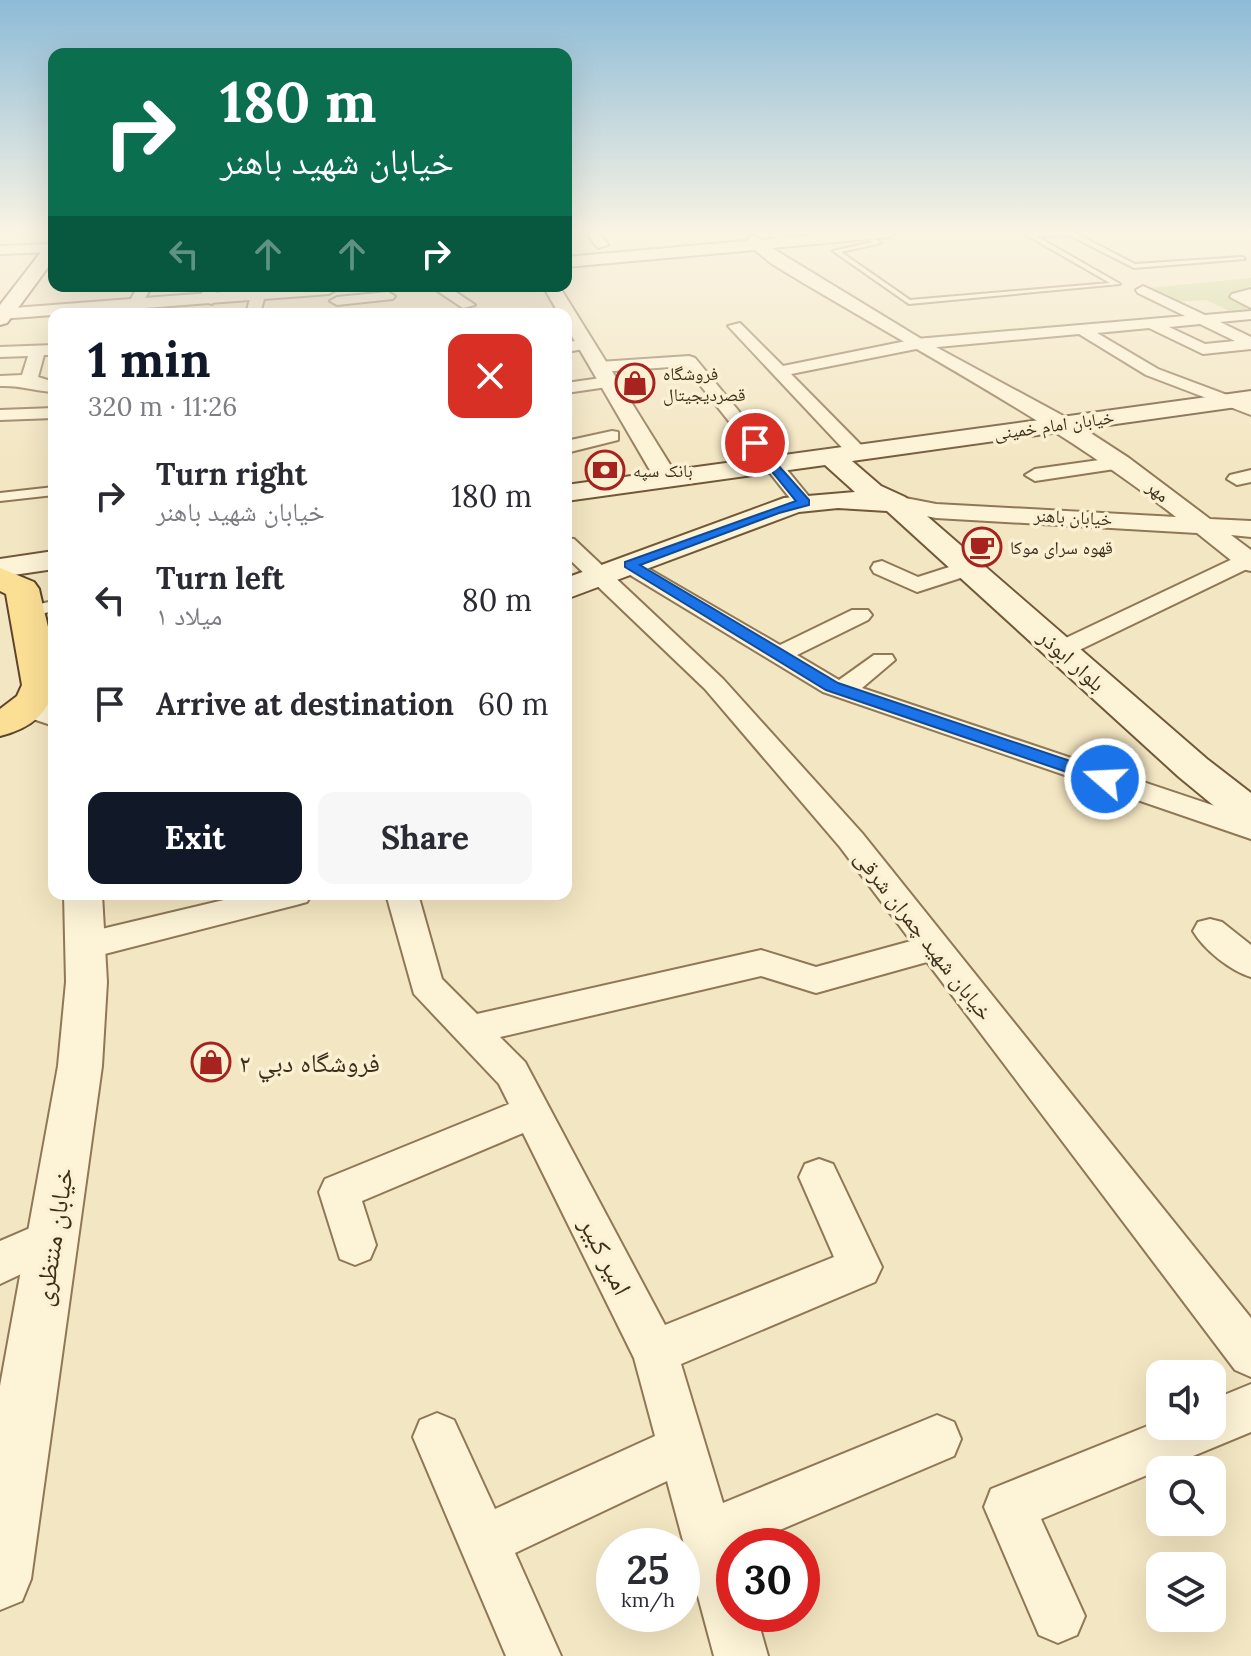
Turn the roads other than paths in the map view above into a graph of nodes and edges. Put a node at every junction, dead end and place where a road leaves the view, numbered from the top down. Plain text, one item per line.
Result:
1 (860, 310) edge
2 (1181, 310) edge
3 (1251, 315) edge
4 (48, 318) edge
5 (1199, 320) junction
6 (5, 324) edge
7 (1153, 324) junction
8 (735, 326) dead end
9 (1082, 330) junction
10 (1251, 343) edge
11 (916, 344) junction
12 (576, 346) edge
13 (46, 350) edge
14 (1219, 360) dead end
15 (779, 372) junction
16 (1152, 372) junction
17 (603, 375) junction
18 (29, 379) junction
19 (0, 381) edge
20 (572, 386) edge
21 (48, 387) edge
22 (1239, 399) edge
23 (1251, 410) edge
24 (48, 413) edge
25 (0, 415) edge
26 (1061, 424) junction
27 (612, 436) dead end
28 (572, 446) edge
29 (843, 453) junction
30 (771, 463) junction
31 (1121, 463) junction
32 (1035, 475) dead end
33 (667, 479) junction
34 (48, 492) edge
35 (572, 492) edge
36 (0, 497) edge
37 (804, 503) junction
38 (895, 503) junction
39 (1199, 523) junction
40 (1251, 529) edge
41 (572, 547) edge
42 (48, 561) edge
43 (1249, 562) edge
44 (0, 568) edge
45 (882, 568) dead end
46 (968, 568) junction
47 (615, 570) junction
48 (0, 578) edge
49 (572, 587) edge
50 (40, 609) edge
51 (860, 615) dead end
52 (1060, 650) junction
53 (779, 655) junction
54 (883, 660) dead end
55 (843, 690) junction
56 (35, 703) edge
57 (1251, 814) edge
58 (1251, 829) edge
59 (84, 900) edge
60 (272, 900) edge
61 (404, 900) edge
62 (1210, 931) dead end
63 (89, 945) junction
64 (934, 948) junction
65 (1251, 964) edge
66 (470, 1030) junction
67 (532, 1112) junction
68 (819, 1177) dead end
69 (51, 1239) junction
70 (355, 1245) dead end
71 (0, 1263) edge
72 (655, 1352) junction
73 (1251, 1354) edge
74 (1251, 1408) edge
75 (1226, 1418) edge
76 (437, 1437) dead end
77 (937, 1439) dead end
78 (1173, 1440) edge
79 (682, 1449) junction
80 (707, 1535) junction
81 (483, 1541) junction
82 (0, 1579) edge
83 (1058, 1616) dead end
84 (534, 1656) edge
85 (741, 1656) edge

1 - 11 street, مهر
2 - 5 street
3 - 5 street
4 - 6 street
5 - 7 street
5 - 10 street
6 - 13 street
7 - 9 street
7 - 10 street
8 - 15 street
9 - 11 street
9 - 16 street
11 - 15 street
11 - 26 street, مهر
12 - 17 street
13 - 18 street
14 - 16 street
15 - 29 street
16 - 22 street
17 - 20 street
17 - 30 street
17 - 33 street
18 - 19 street
18 - 21 street
22 - 23 street
22 - 26 main road, خیابان امام خمینی
24 - 25 street
26 - 29 main road, خیابان امام خمینی
26 - 31 street, مهر
27 - 28 street
29 - 30 main road, خیابان امام خمینی
29 - 38 main road, بلوار ابوذر
30 - 33 main road, خیابان امام خمینی
30 - 37 street
31 - 32 street
31 - 39 street, مهر
33 - 35 main road, خیابان امام خمینی
34 - 36 street
37 - 38 main road
37 - 47 main road
38 - 39 street, خیابان باهنر
38 - 46 main road, بلوار ابوذر
39 - 40 street, خیابان باهنر
39 - 43 street, مهر
41 - 47 street, خیابان شهید چمران شرقی
42 - 44 main road
43 - 52 street
45 - 46 street
46 - 52 main road, بلوار ابوذر
47 - 49 main road
47 - 53 street
47 - 64 street, خیابان شهید چمران شرقی
48 - 50 main road
50 - 56 main road
51 - 53 street
52 - 57 main road, بلوار ابوذر
53 - 55 street
54 - 55 street
55 - 58 street
59 - 63 street, خیابان منتظری
60 - 63 street
61 - 66 street, امیر کبیر
62 - 65 street
63 - 69 street, خیابان منتظری
64 - 66 street
64 - 73 street, خیابان شهید چمران شرقی
66 - 67 street, امیر کبیر
67 - 70 street
67 - 72 street, امیر کبیر
68 - 72 street
69 - 71 street
69 - 82 street, خیابان منتظری
72 - 79 street, امیر کبیر
74 - 75 street
76 - 81 street
77 - 80 street
78 - 83 street
79 - 80 street, امیر کبیر
79 - 81 street
80 - 85 street, امیر کبیر
81 - 84 street

